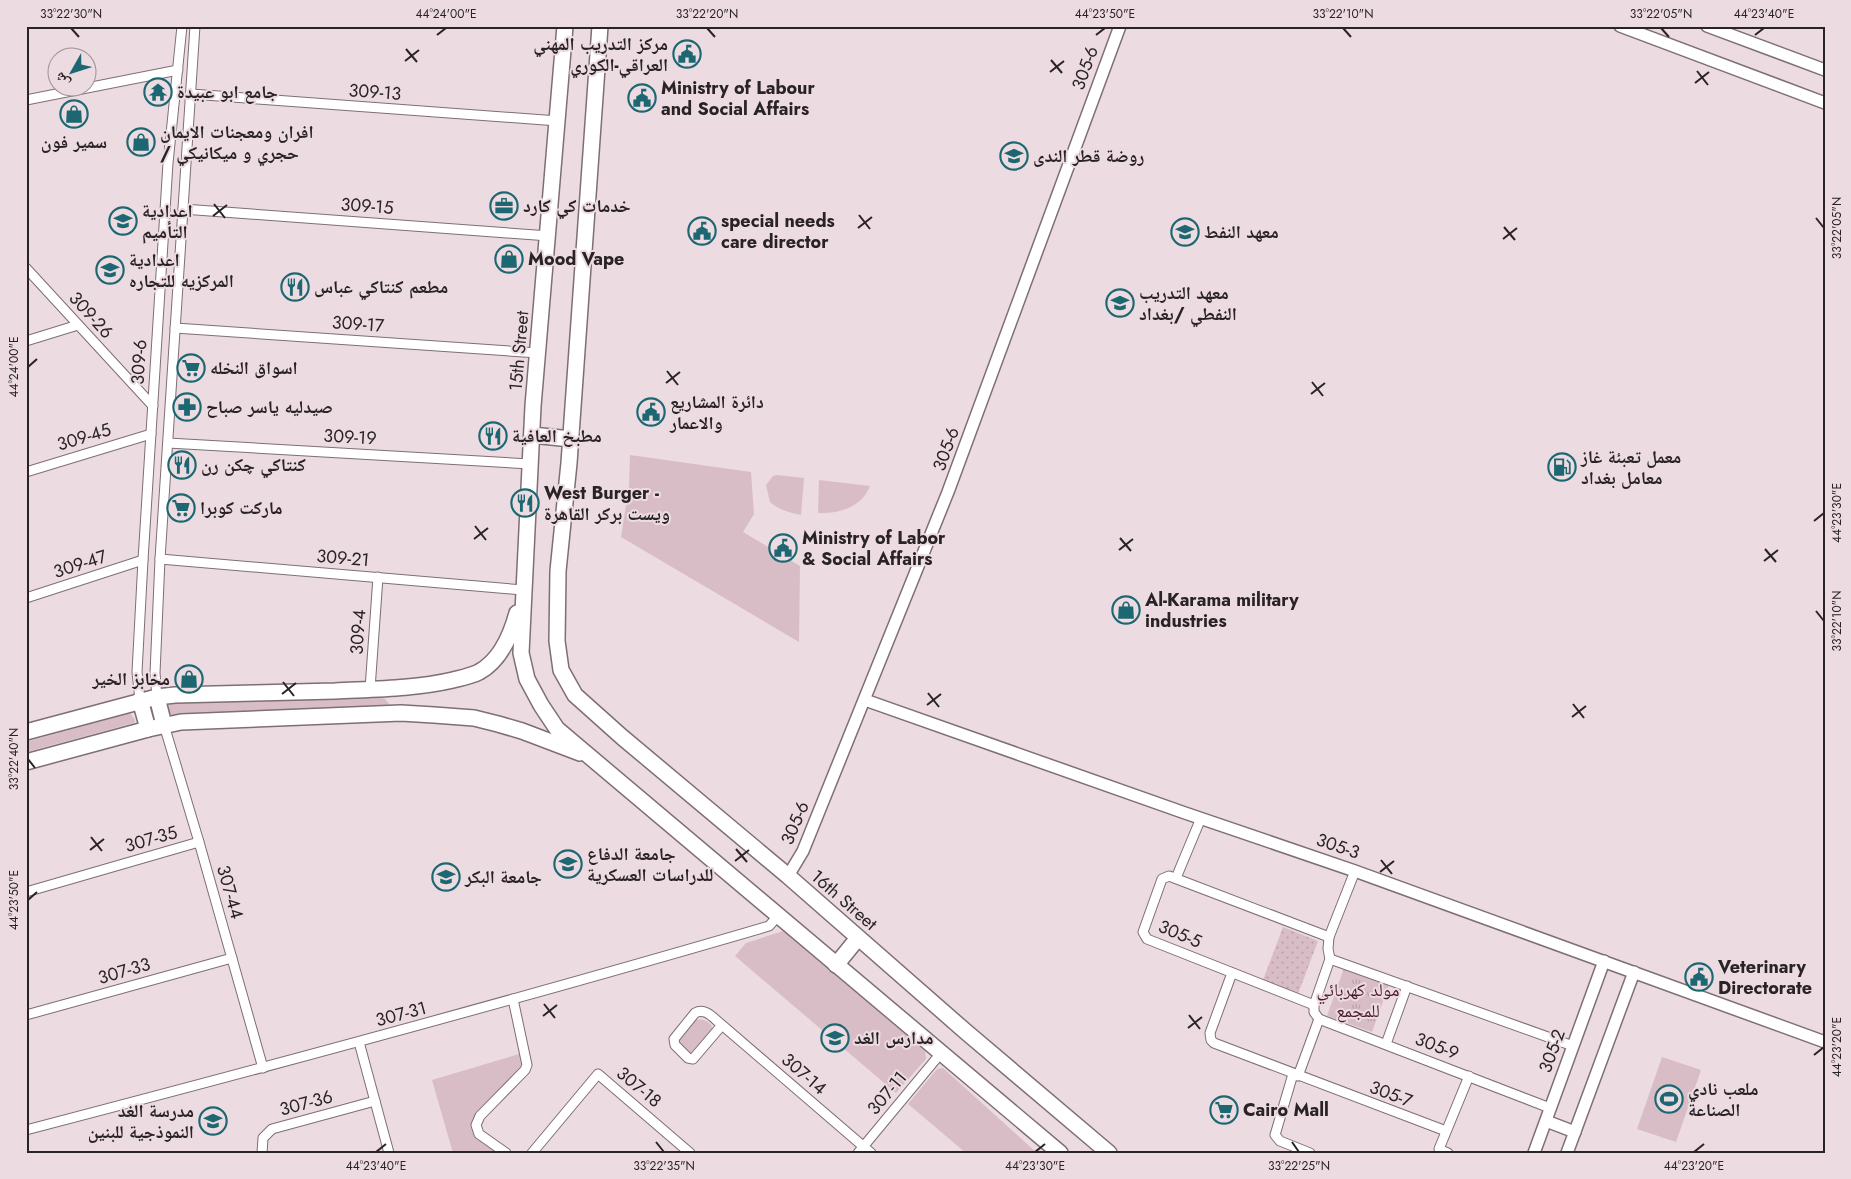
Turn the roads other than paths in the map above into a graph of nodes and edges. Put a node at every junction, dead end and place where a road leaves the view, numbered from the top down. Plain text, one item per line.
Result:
1 (182, 26) edge
2 (195, 26) edge
3 (565, 26) edge
4 (600, 26) edge
5 (1120, 26) edge
6 (1620, 26) edge
7 (1707, 26) edge
8 (178, 70) junction
9 (1825, 70) edge
10 (191, 94) junction
11 (26, 100) edge
12 (1825, 103) edge
13 (558, 121) junction
14 (168, 163) junction
15 (186, 164) junction
16 (183, 209) junction
17 (548, 236) junction
18 (26, 268) edge
19 (78, 325) junction
20 (175, 328) junction
21 (26, 341) edge
22 (538, 353) junction
23 (153, 406) junction
24 (151, 434) junction
25 (532, 435) junction
26 (571, 439) junction
27 (168, 443) junction
28 (530, 464) junction
29 (26, 472) edge
30 (148, 485) junction
31 (165, 485) junction
32 (160, 558) junction
33 (143, 560) junction
34 (378, 577) junction
35 (523, 590) junction
36 (26, 598) edge
37 (400, 689) junction
38 (370, 690) junction
39 (288, 692) junction
40 (157, 697) junction
41 (140, 700) junction
42 (865, 700) junction
43 (401, 714) junction
44 (288, 718) junction
45 (164, 725) junction
46 (148, 729) junction
47 (26, 732) edge
48 (588, 756) junction
49 (26, 762) edge
50 (1201, 818) junction
51 (199, 842) junction
52 (1355, 871) junction
53 (788, 876) junction
54 (1176, 878) junction
55 (26, 892) edge
56 (778, 916) junction
57 (1329, 937) junction
58 (858, 938) junction
59 (232, 958) junction
60 (1330, 959) junction
61 (1604, 961) junction
62 (836, 965) junction
63 (1634, 972) junction
64 (1232, 973) junction
65 (1407, 986) junction
66 (513, 999) junction
67 (1316, 1012) junction
68 (26, 1016) edge
69 (722, 1026) junction
70 (359, 1042) junction
71 (1825, 1042) edge
72 (1386, 1044) junction
73 (1573, 1046) junction
74 (941, 1053) junction
75 (263, 1068) junction
76 (1296, 1075) junction
77 (1469, 1076) junction
78 (375, 1102) junction
79 (1550, 1108) junction
80 (1546, 1121) junction
81 (26, 1130) edge
82 (1446, 1131) junction
83 (1575, 1132) junction
84 (861, 1150) edge
85 (262, 1153) edge
86 (388, 1153) edge
87 (506, 1153) edge
88 (532, 1153) edge
89 (690, 1153) edge
90 (871, 1153) edge
91 (1060, 1153) edge
92 (1109, 1153) edge
93 (1310, 1153) edge
94 (1448, 1153) edge
95 (1534, 1153) edge
96 (1568, 1153) edge

1 - 8 street, 309-6
2 - 10 street, 309-6
3 - 13 main road, 15th Street
4 - 26 main road
5 - 42 street, 305-6
6 - 12 street
7 - 9 street
8 - 11 street
8 - 14 street, 309-6
10 - 13 street, 309-13
10 - 15 street, 309-6
13 - 17 main road, 15th Street
14 - 15 street
14 - 23 street, 309-6
15 - 16 street, 309-6
16 - 17 street, 309-15
16 - 20 street, 309-6
17 - 22 main road, 15th Street
18 - 19 street, 309-26
19 - 21 street
19 - 23 street, 309-26
20 - 22 street, 309-17
20 - 27 street, 309-6
22 - 25 main road, 15th Street
23 - 24 street, 309-6
24 - 29 street, 309-45
24 - 30 street, 309-6
25 - 26 main road
25 - 28 main road, 15th Street
26 - 53 main road, 16th Street
27 - 28 street, 309-19
27 - 31 street, 309-6
28 - 35 main road, 15th Street
30 - 31 street
30 - 33 street, 309-6
31 - 32 street, 309-6
32 - 34 street, 309-21
32 - 40 street, 309-6
33 - 36 street, 309-47
33 - 41 street, 309-6
34 - 35 street, 309-21
34 - 38 street, 309-4
35 - 37 main road
35 - 48 main road, 15th Street
37 - 38 main road
37 - 43 main road
38 - 39 main road
39 - 40 main road
39 - 44 main road
40 - 41 main road
40 - 45 main road
41 - 46 main road
41 - 47 main road
42 - 50 street, 305-3
42 - 53 street, 305-6
43 - 44 main road
43 - 48 main road
44 - 45 main road
45 - 46 main road
45 - 51 street, 307-44
46 - 49 main road
48 - 56 main road
50 - 52 street, 305-3
50 - 54 street
51 - 55 street, 307-35
51 - 59 street, 307-44
52 - 57 street
52 - 61 street, 305-3
53 - 58 main road, 16th Street
54 - 57 street
54 - 64 street, 305-5
56 - 62 main road
56 - 66 street, 307-31
57 - 60 street
58 - 62 main road
58 - 92 main road, 16th Street
59 - 68 street, 307-33
59 - 75 street, 307-44
60 - 65 street
60 - 67 street
61 - 63 street, 305-3
61 - 73 street, 305-2
62 - 74 main road
63 - 71 street, 305-3
63 - 83 street
64 - 67 street, 305-5
64 - 76 street, 305-7
65 - 72 street
65 - 73 street
66 - 70 street, 307-31
66 - 87 street
67 - 72 street, 305-9
67 - 76 street
69 - 69 street, 307-14
69 - 84 street, 307-14
70 - 75 street, 307-31
70 - 78 street
72 - 77 street, 305-9
73 - 79 street, 305-2
74 - 84 street, 307-11
74 - 91 main road
75 - 81 street, 307-31
76 - 82 street, 305-7
76 - 93 street
77 - 79 street, 305-9
77 - 82 street
78 - 85 street, 307-36
78 - 86 street
79 - 80 street, 305-2
80 - 83 street
80 - 95 street, 305-2
82 - 94 street
83 - 96 street
84 - 90 street, 307-14
88 - 89 street, 307-18

